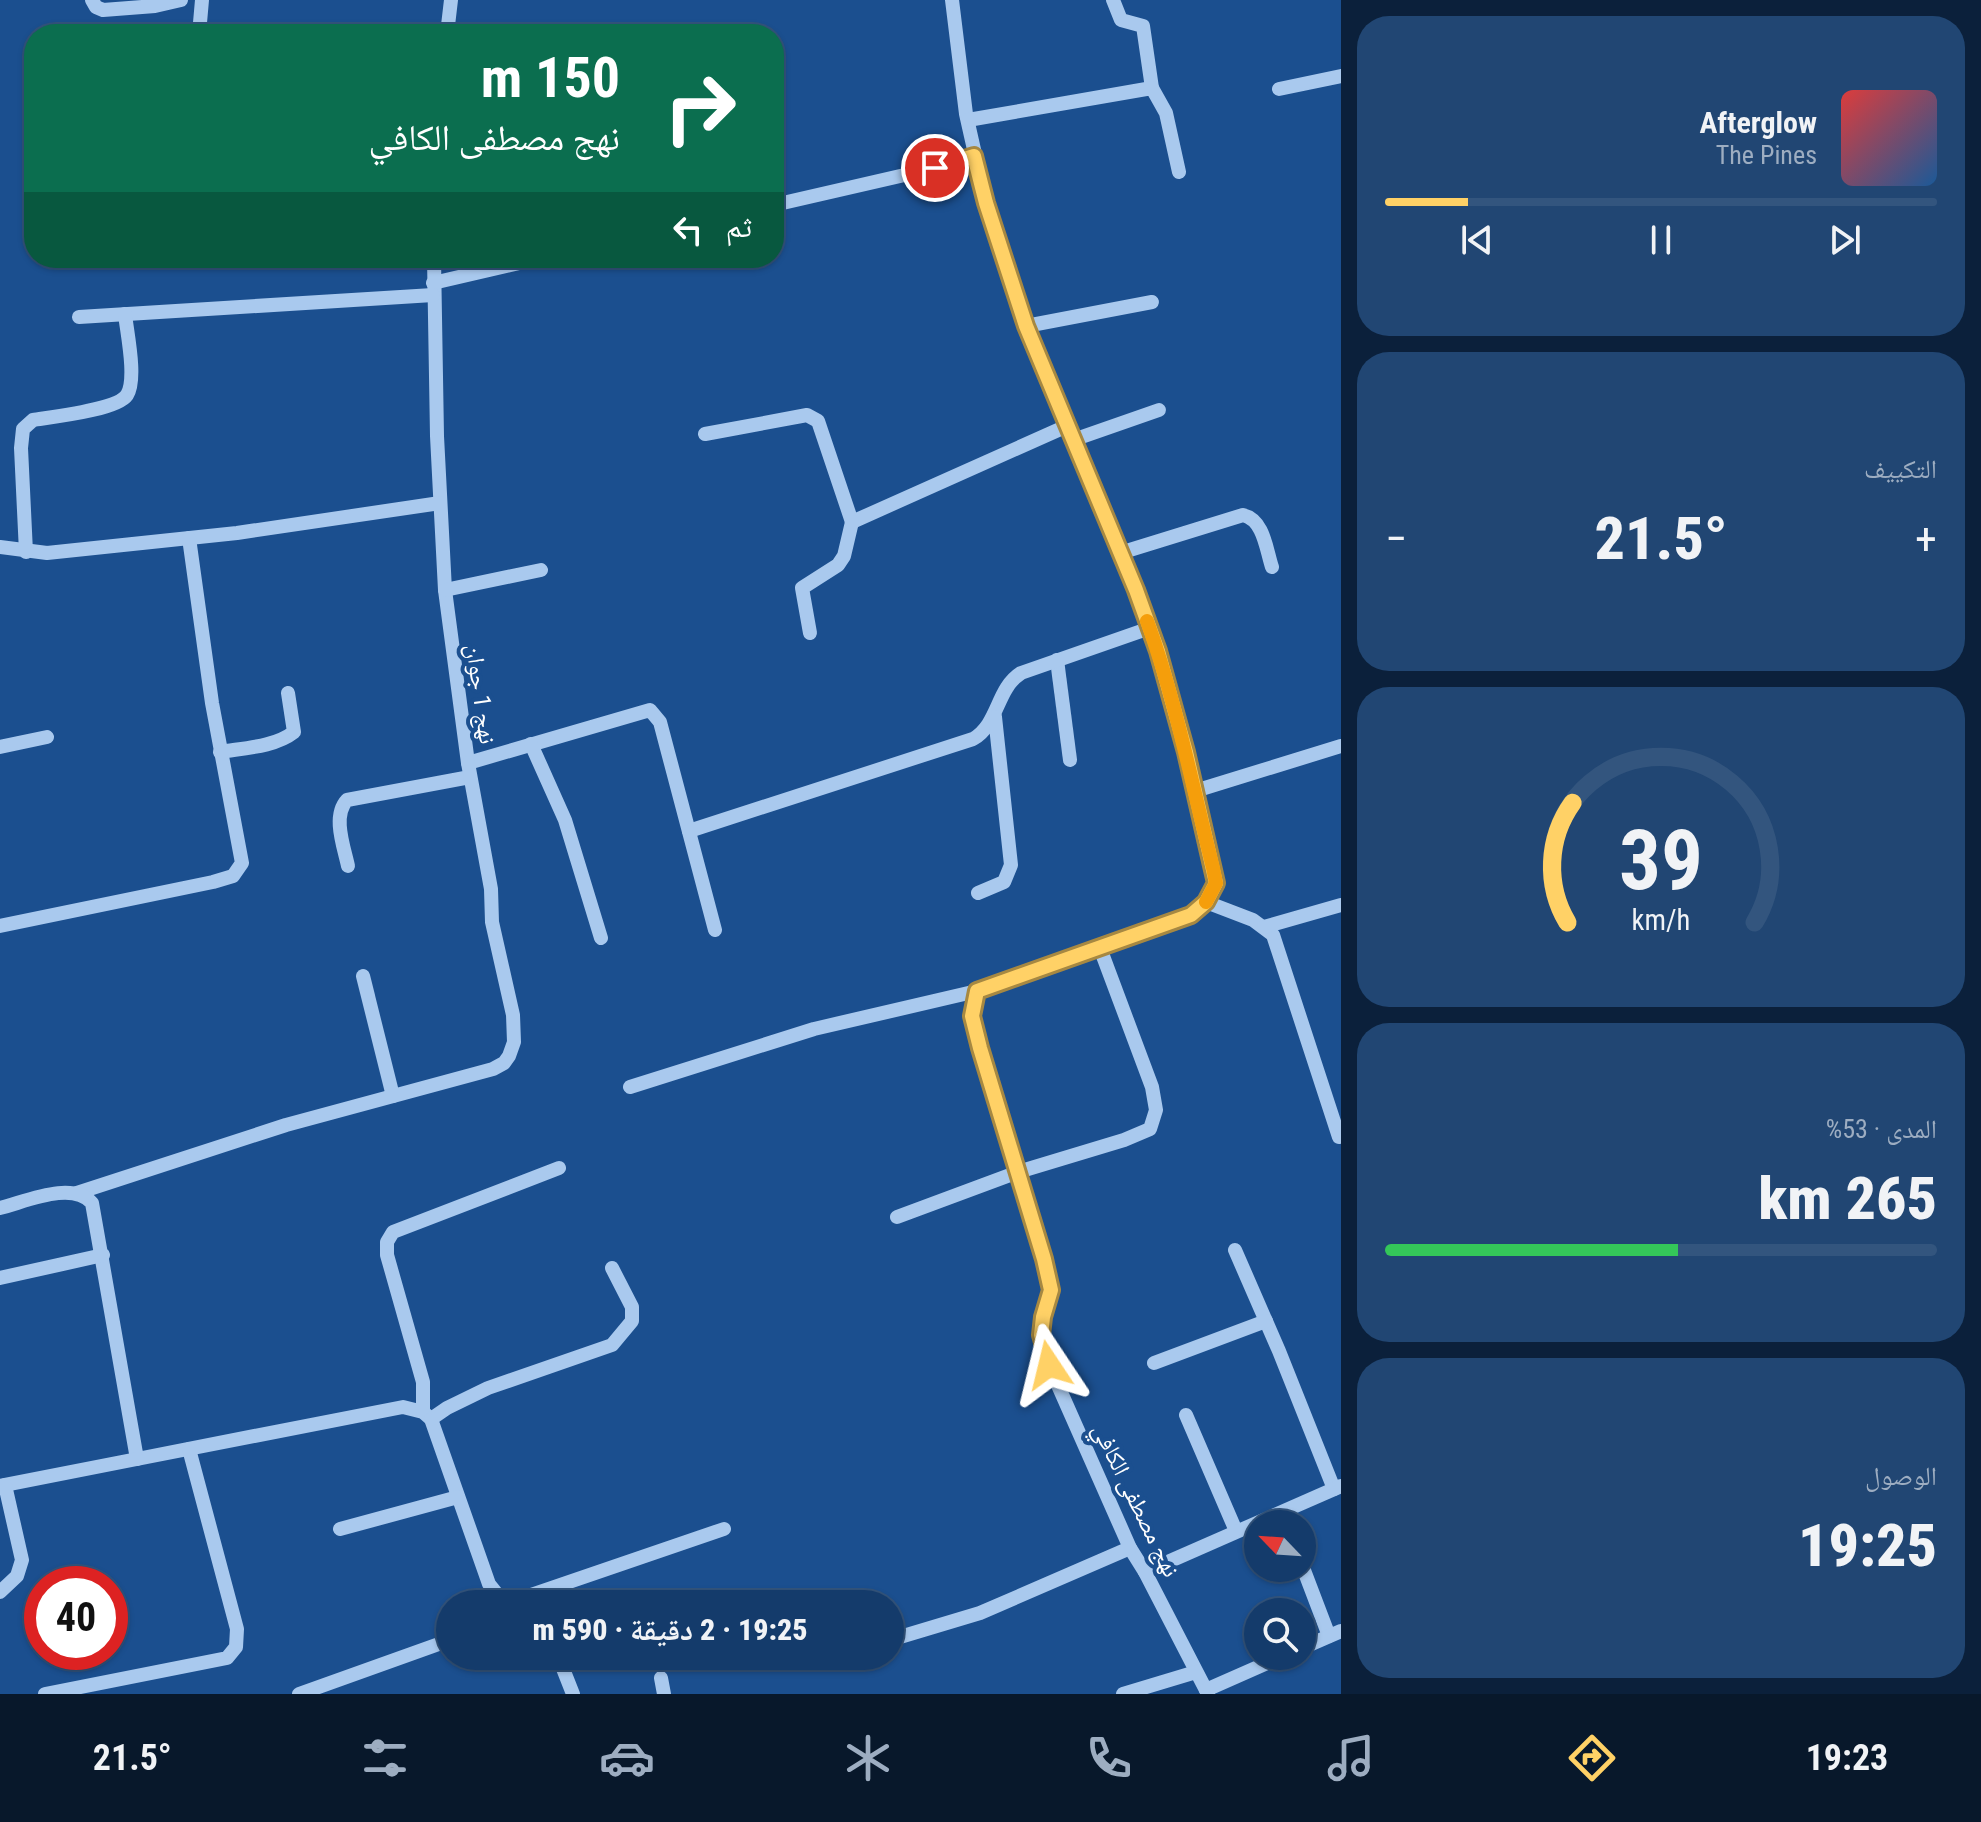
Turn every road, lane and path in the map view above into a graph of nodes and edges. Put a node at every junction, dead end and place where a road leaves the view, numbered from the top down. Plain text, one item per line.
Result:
1 (92, 0) edge
2 (181, 0) edge
3 (202, 0) edge
4 (451, 0) edge
5 (952, 0) edge
6 (1113, 0) edge
7 (200, 24) edge
8 (448, 24) edge
9 (1341, 76) edge
10 (1152, 88) junction
11 (1279, 89) dead end
12 (968, 120) junction
13 (974, 156) junction
14 (1179, 172) dead end
15 (784, 203) edge
16 (434, 268) edge
17 (506, 268) edge
18 (433, 289) junction
19 (1152, 302) dead end
20 (125, 314) junction
21 (79, 317) dead end
22 (1026, 326) junction
23 (1159, 410) dead end
24 (1070, 433) junction
25 (705, 434) dead end
26 (440, 503) junction
27 (852, 522) junction
28 (189, 538) junction
29 (0, 547) edge
30 (26, 552) junction
31 (1120, 553) junction
32 (1272, 567) dead end
33 (541, 570) dead end
34 (445, 590) junction
35 (1150, 628) junction
36 (810, 633) dead end
37 (1057, 660) junction
38 (288, 693) dead end
39 (994, 713) junction
40 (47, 737) dead end
41 (531, 744) junction
42 (1341, 746) edge
43 (0, 747) edge
44 (220, 752) junction
45 (1070, 760) dead end
46 (469, 770) junction
47 (1195, 791) junction
48 (689, 831) junction
49 (348, 866) dead end
50 (978, 893) dead end
51 (1206, 902) junction
52 (1341, 905) edge
53 (0, 926) edge
54 (1264, 927) junction
55 (715, 930) dead end
56 (601, 938) dead end
57 (1100, 948) junction
58 (363, 976) dead end
59 (977, 991) junction
60 (630, 1087) dead end
61 (393, 1096) junction
62 (1339, 1137) edge
63 (559, 1168) dead end
64 (1018, 1172) junction
65 (77, 1193) junction
66 (0, 1208) edge
67 (897, 1217) dead end
68 (1235, 1250) dead end
69 (103, 1255) junction
70 (612, 1268) dead end
71 (0, 1278) edge
72 (1266, 1321) junction
73 (1154, 1363) dead end
74 (427, 1415) junction
75 (1186, 1415) dead end
76 (189, 1449) junction
77 (137, 1459) junction
78 (3, 1485) edge
79 (1337, 1488) edge
80 (458, 1497) junction
81 (1298, 1510) edge
82 (340, 1529) dead end
83 (724, 1529) dead end
84 (1244, 1529) edge
85 (1236, 1531) junction
86 (1130, 1548) junction
87 (1145, 1572) junction
88 (1310, 1582) edge
89 (494, 1590) edge
90 (546, 1590) edge
91 (0, 1592) edge
92 (1335, 1634) edge
93 (904, 1636) edge
94 (1316, 1642) edge
95 (436, 1645) edge
96 (564, 1670) edge
97 (1253, 1670) edge
98 (1196, 1672) junction
99 (661, 1678) dead end
100 (1207, 1692) edge
101 (45, 1694) edge
102 (299, 1694) edge
103 (573, 1694) edge
104 (664, 1694) edge
105 (1123, 1694) edge

1 - 2 street
3 - 7 street
4 - 8 street
5 - 12 street
6 - 10 street
9 - 11 street
10 - 12 street
10 - 14 street
12 - 13 street
13 - 15 street
13 - 22 street
16 - 18 street, نهج 1 جوان
17 - 18 street
18 - 20 street
18 - 26 street, نهج 1 جوان
19 - 22 street
20 - 21 street
20 - 30 street
22 - 24 street
23 - 24 street
24 - 27 street
24 - 31 street
25 - 27 street
26 - 28 street
26 - 34 street, نهج 1 جوان
27 - 36 street
28 - 30 street
28 - 44 street
29 - 30 street
31 - 32 street
31 - 35 street
33 - 34 street
34 - 46 street, نهج 1 جوان
35 - 37 street
35 - 47 street
37 - 39 street
37 - 45 street
38 - 44 street
39 - 48 street
39 - 50 street
40 - 43 street
41 - 46 street, نهج 1 جوان
41 - 48 street, نهج 1 جوان
41 - 56 street
42 - 47 street
44 - 53 street
46 - 49 street
46 - 61 street
47 - 51 street
48 - 55 street, نهج 1 جوان
51 - 54 street
51 - 57 street
52 - 54 street
54 - 62 street
57 - 59 street
57 - 64 street
58 - 61 street
59 - 60 street
59 - 64 street, نهج مصطفى الكافي
61 - 65 street
63 - 74 street
64 - 67 street
64 - 86 street, نهج مصطفى الكافي
65 - 66 street
65 - 69 street
68 - 72 street
69 - 71 street
69 - 77 street
70 - 74 street
72 - 73 street
72 - 79 street
74 - 76 street
74 - 80 street
75 - 85 street
76 - 77 street
76 - 101 street
77 - 78 street
78 - 91 street
79 - 81 street
80 - 82 street
80 - 89 street
83 - 90 street
84 - 85 street
85 - 87 street
86 - 87 street, نهج مصطفى الكافي
86 - 93 street
87 - 98 street, نهج مصطفى الكافي
88 - 92 street
92 - 94 street
95 - 102 street
96 - 103 street
97 - 100 street
98 - 100 street, نهج مصطفى الكافي
98 - 105 street
99 - 104 street

